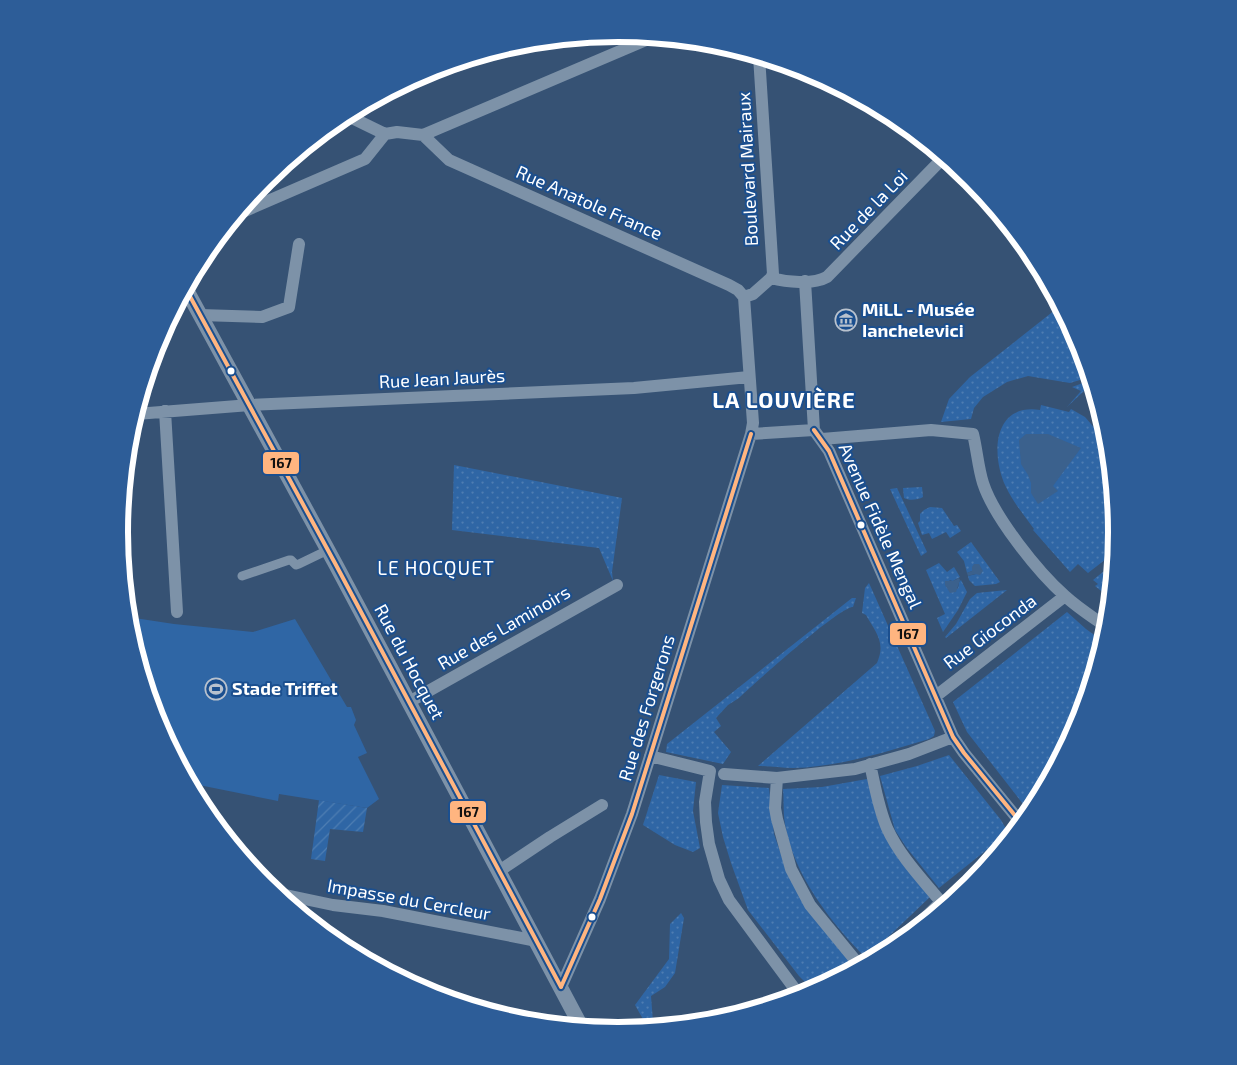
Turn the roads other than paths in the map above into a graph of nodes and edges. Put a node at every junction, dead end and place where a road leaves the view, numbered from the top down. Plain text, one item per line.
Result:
1 (638, 43) edge
2 (759, 64) edge
3 (355, 119) edge
4 (384, 134) junction
5 (423, 135) junction
6 (939, 162) edge
7 (250, 209) edge
8 (299, 244) dead end
9 (772, 278) junction
10 (810, 281) junction
11 (189, 297) edge
12 (744, 297) junction
13 (200, 315) junction
14 (749, 377) junction
15 (250, 405) junction
16 (165, 411) junction
17 (143, 413) edge
18 (751, 434) junction
19 (818, 435) junction
20 (328, 550) junction
21 (242, 576) dead end
22 (616, 585) dead end
23 (1065, 596) junction
24 (176, 612) dead end
25 (1100, 622) edge
26 (936, 696) junction
27 (409, 702) junction
28 (954, 737) junction
29 (650, 756) junction
30 (870, 764) junction
31 (724, 774) dead end
32 (777, 778) junction
33 (602, 805) dead end
34 (1017, 818) edge
35 (499, 871) junction
36 (290, 896) edge
37 (941, 902) edge
38 (537, 941) junction
39 (856, 961) edge
40 (561, 987) junction
41 (795, 989) edge
42 (578, 1020) edge

1 - 5 street
2 - 9 street, Boulevard Mairaux
3 - 4 street
4 - 5 street
4 - 7 street
5 - 12 street, Rue Anatole France
6 - 10 street, Rue de la Loi
8 - 13 street
9 - 10 street
9 - 12 street
10 - 19 street
11 - 13 street, Rue du Hocquet
12 - 14 street, Rue des Forgerons
13 - 15 street, Rue du Hocquet
14 - 15 street, Rue Jean Jaurès
14 - 18 street, Rue des Forgerons
15 - 16 street, Rue Jean Jaurès
15 - 20 street, Rue du Hocquet
16 - 17 street, Rue Jean Jaurès
16 - 24 street
18 - 19 street
18 - 29 street, Rue des Forgerons
19 - 23 street
19 - 26 street, Avenue Fidèle Mengal
20 - 21 street
20 - 27 street, Rue du Hocquet
22 - 27 street, Rue des Laminoirs
23 - 25 street
23 - 26 street, Rue Gioconda
26 - 28 street, Avenue Fidèle Mengal
27 - 35 street, Rue du Hocquet
28 - 30 street
28 - 34 street, Avenue Fidèle Mengal
29 - 40 street, Rue des Forgerons
29 - 41 street
30 - 32 street
30 - 37 street
31 - 32 street
32 - 39 street
33 - 35 street
35 - 38 street, Rue du Hocquet
36 - 38 street, Impasse du Cercleur
38 - 40 street, Rue du Hocquet
40 - 42 street, Rue du Hocquet

